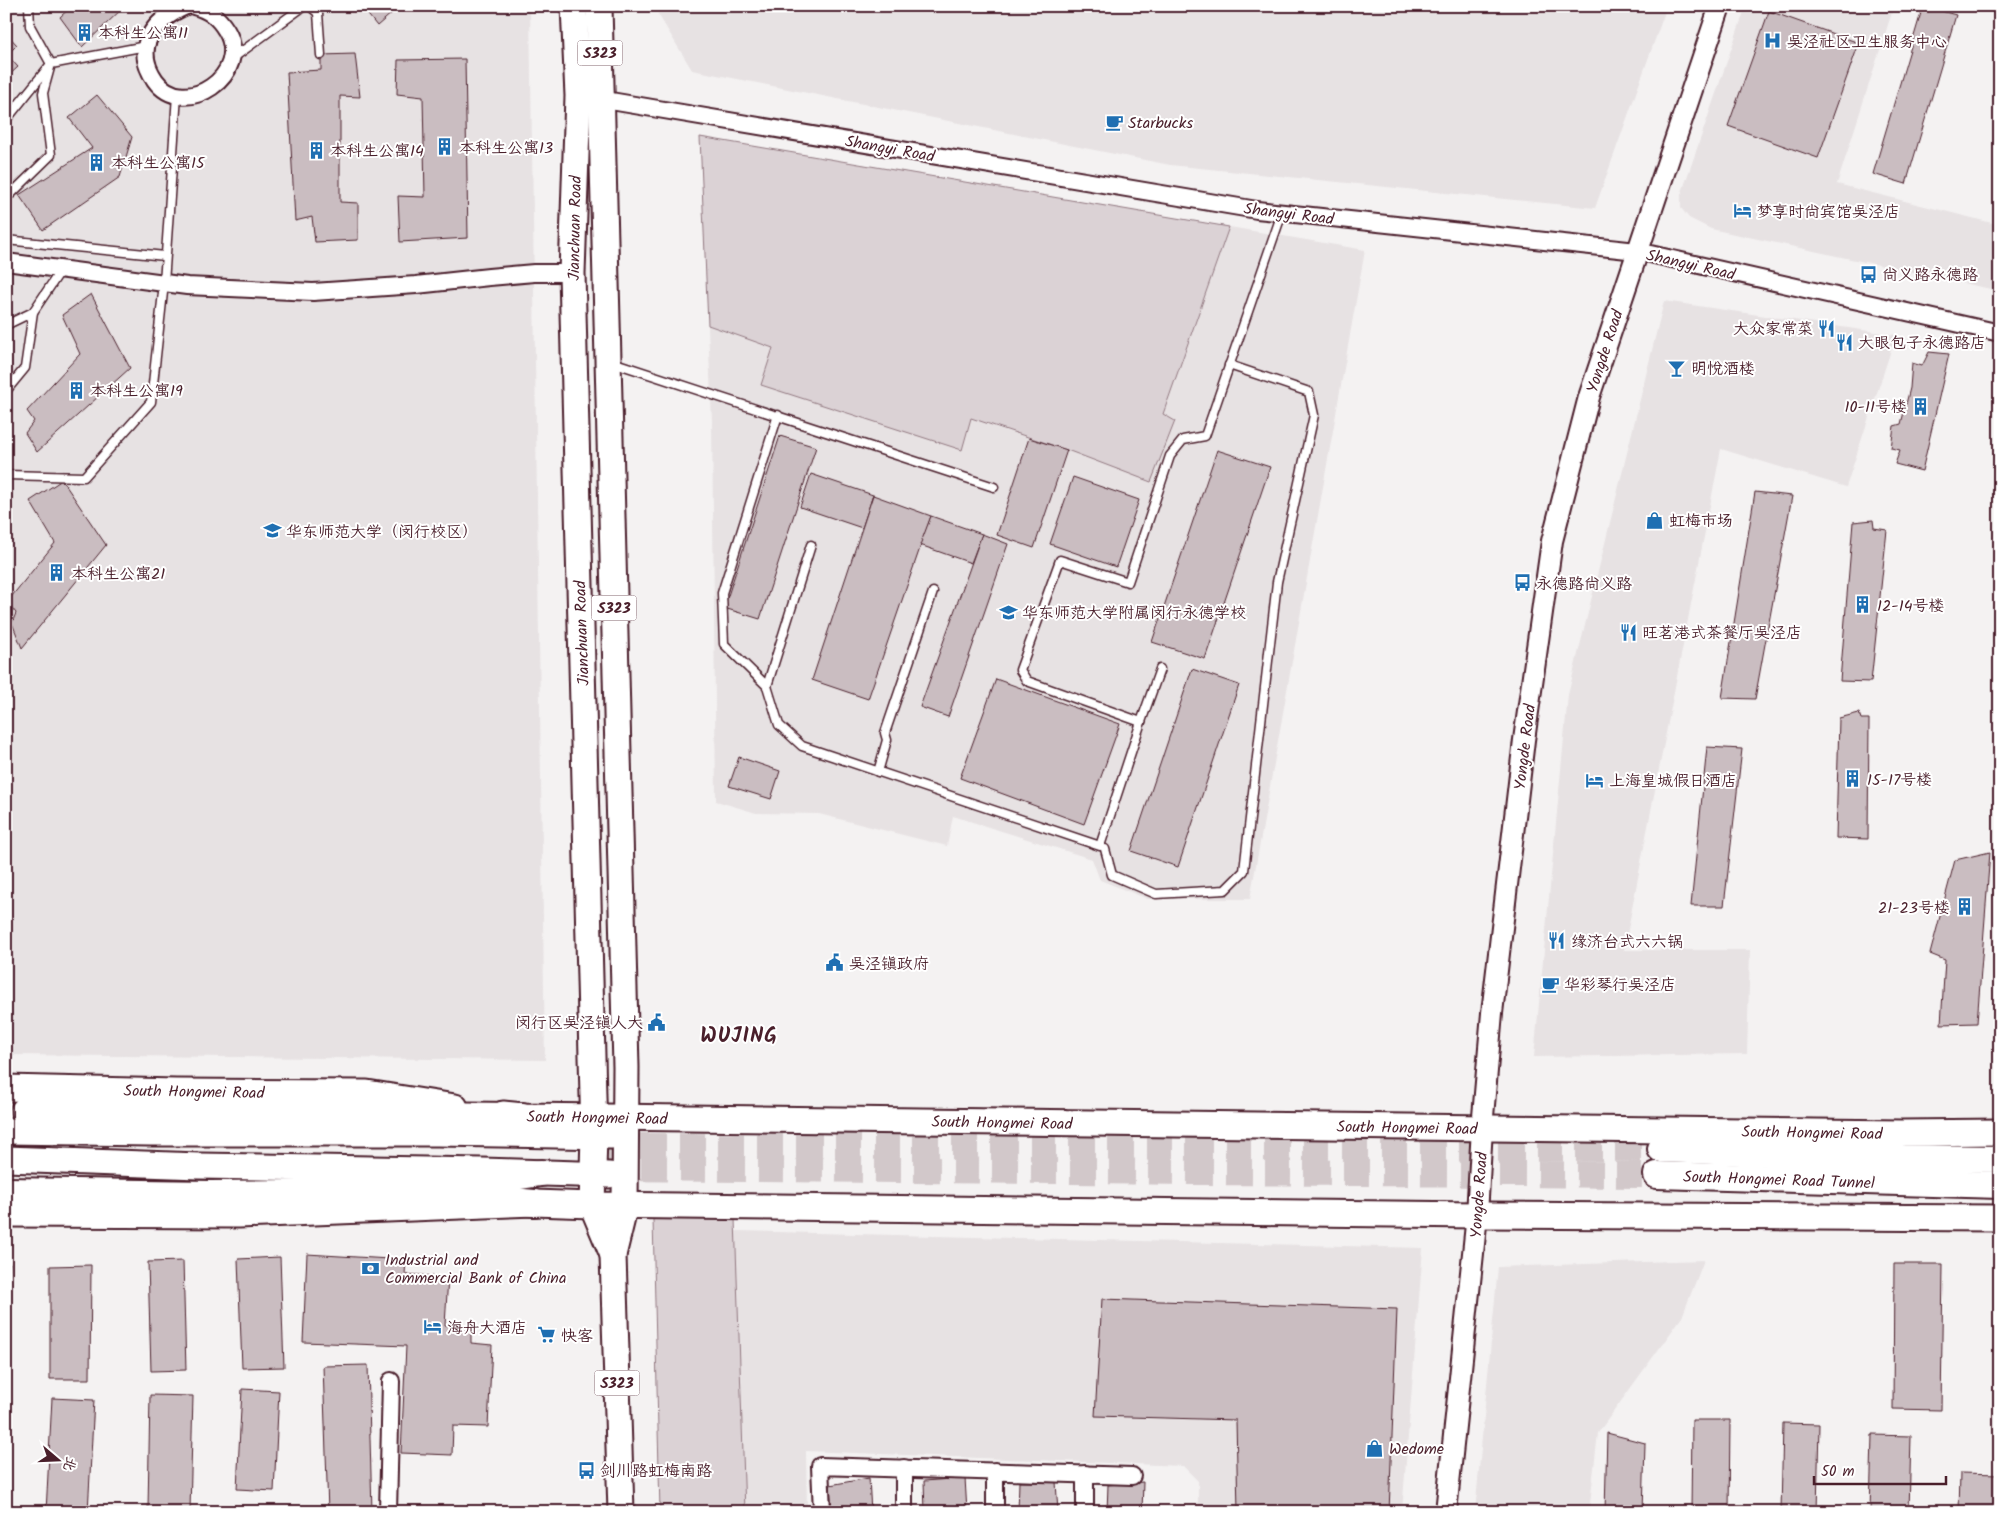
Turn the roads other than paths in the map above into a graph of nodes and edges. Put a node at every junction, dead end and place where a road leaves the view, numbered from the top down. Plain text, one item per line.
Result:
1 (29, 6) edge
2 (186, 6) edge
3 (194, 6) edge
4 (304, 6) edge
5 (310, 6) edge
6 (574, 6) edge
7 (599, 6) edge
8 (1720, 6) edge
9 (146, 46) junction
10 (320, 55) dead end
11 (233, 58) junction
12 (51, 64) junction
13 (177, 94) junction
14 (589, 97) junction
15 (6, 120) edge
16 (6, 196) edge
17 (1282, 213) junction
18 (6, 240) edge
19 (1637, 251) junction
20 (165, 256) junction
21 (6, 262) edge
22 (61, 270) junction
23 (572, 274) junction
24 (164, 283) junction
25 (33, 312) junction
26 (6, 325) edge
27 (2000, 333) edge
28 (608, 360) junction
29 (1230, 365) junction
30 (6, 391) edge
31 (778, 416) junction
32 (6, 475) edge
33 (994, 488) dead end
34 (811, 545) dead end
35 (934, 592) dead end
36 (1160, 669) dead end
37 (767, 686) junction
38 (1141, 722) junction
39 (878, 772) junction
40 (1105, 849) dead end
41 (6, 1088) edge
42 (24, 1111) tunnel mouth
43 (522, 1116) junction
44 (593, 1126) junction
45 (626, 1127) junction
46 (1482, 1128) junction
47 (6, 1131) tunnel mouth
48 (2000, 1132) edge
49 (6, 1159) edge
50 (2000, 1159) edge
51 (541, 1173) junction
52 (592, 1175) junction
53 (626, 1175) junction
54 (2000, 1185) edge
55 (6, 1191) edge
56 (401, 1192) junction
57 (534, 1203) junction
58 (592, 1206) junction
59 (625, 1206) junction
60 (6, 1214) edge
61 (1477, 1216) junction
62 (2000, 1218) edge
63 (613, 1255) junction
64 (391, 1381) dead end
65 (904, 1468) junction
66 (995, 1471) junction
67 (1085, 1474) junction
68 (1132, 1476) dead end
69 (388, 1512) edge
70 (621, 1512) edge
71 (822, 1512) edge
72 (904, 1512) edge
73 (995, 1512) edge
74 (1085, 1512) edge
75 (1446, 1512) edge

1 - 12 lane
2 - 9 street
3 - 11 street
4 - 11 lane
5 - 10 lane
6 - 14 main road, Jianchuan Road
7 - 14 main road, Jianchuan Road / S323
8 - 19 street, Yongde Road
9 - 12 lane
9 - 13 street
11 - 13 street
12 - 15 lane
12 - 16 lane
13 - 20 lane
14 - 17 street, Shangyi Road
14 - 23 main road, Jianchuan Road
14 - 28 main road, Jianchuan Road / S323
17 - 19 street, Shangyi Road
17 - 29 lane
18 - 20 lane
19 - 27 street, Shangyi Road
19 - 46 street, Yongde Road
20 - 24 lane
21 - 22 street
22 - 24 street
22 - 25 lane
23 - 24 street
23 - 44 main road, Jianchuan Road
24 - 32 lane
25 - 26 lane
25 - 30 lane
28 - 31 lane
28 - 45 main road, Jianchuan Road / S323
29 - 38 lane
29 - 40 lane
31 - 33 lane
31 - 37 lane
34 - 37 lane
35 - 39 lane
36 - 38 lane
37 - 39 lane
38 - 39 lane
41 - 43 main road, South Hongmei Road
42 - 43 highway
43 - 44 main road, South Hongmei Road
44 - 45 main road, South Hongmei Road
44 - 47 main road, South Hongmei Road
44 - 52 main road, Jianchuan Road
45 - 46 main road, South Hongmei Road
45 - 53 main road, Jianchuan Road / S323
46 - 48 main road, South Hongmei Road
46 - 61 street, Yongde Road
49 - 51 main road
50 - 54 highway, South Hongmei Road Tunnel
51 - 52 main road
51 - 56 highway
52 - 53 main road
52 - 58 main road, Jianchuan Road
53 - 59 main road, Jianchuan Road / S323
55 - 56 highway
56 - 57 highway
57 - 58 main road
57 - 60 main road
58 - 59 main road
58 - 63 main road, Jianchuan Road
59 - 61 main road
59 - 63 main road, Jianchuan Road / S323
61 - 62 main road
61 - 75 street, Yongde Road
63 - 70 main road, Jianchuan Road / S323
64 - 69 street
65 - 66 street
65 - 71 street
65 - 72 street
66 - 67 street
66 - 73 street
67 - 68 street
67 - 74 street

